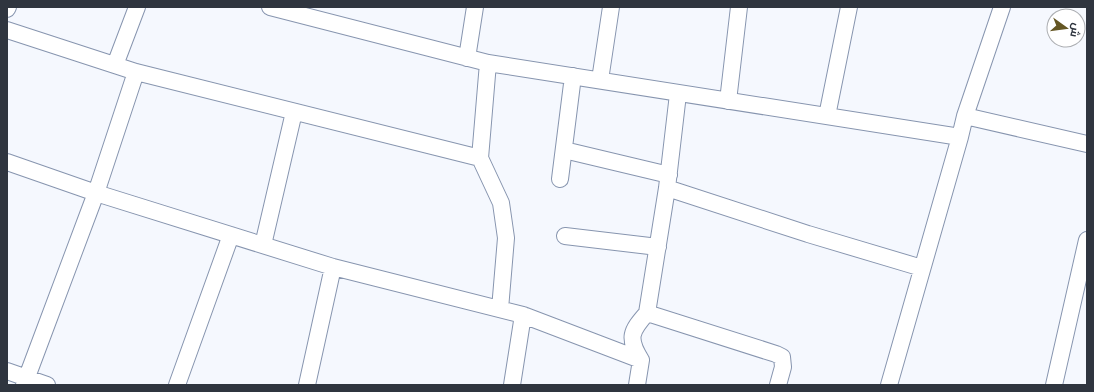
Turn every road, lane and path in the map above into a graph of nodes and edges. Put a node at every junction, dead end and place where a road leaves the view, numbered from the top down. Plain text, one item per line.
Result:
1 (137, 7) edge
2 (270, 7) edge
3 (475, 7) edge
4 (611, 7) edge
5 (739, 7) edge
6 (849, 7) edge
7 (1002, 7) edge
8 (7, 30) edge
9 (467, 58) junction
10 (488, 63) junction
11 (115, 65) junction
12 (136, 72) junction
13 (573, 76) junction
14 (600, 80) junction
15 (678, 94) junction
16 (728, 101) junction
17 (294, 112) junction
18 (827, 116) junction
19 (965, 116) junction
20 (960, 138) junction
21 (1087, 144) edge
22 (564, 150) junction
23 (480, 158) junction
24 (7, 162) edge
25 (560, 179) dead end
26 (668, 182) junction
27 (96, 193) junction
28 (231, 236) junction
29 (565, 236) dead end
30 (1087, 240) edge
31 (263, 245) junction
32 (658, 247) junction
33 (333, 267) junction
34 (922, 268) junction
35 (500, 308) junction
36 (647, 313) junction
37 (523, 315) junction
38 (641, 360) junction
39 (7, 371) edge
40 (26, 382) edge
41 (47, 385) edge
42 (177, 385) edge
43 (308, 385) edge
44 (512, 385) edge
45 (637, 385) edge
46 (778, 385) edge
47 (889, 385) edge
48 (1054, 385) edge

1 - 11 street
2 - 9 street
3 - 9 street
4 - 14 street
5 - 16 street
6 - 18 street
7 - 19 street
8 - 11 street
9 - 10 street
10 - 13 street
10 - 23 street
11 - 12 street
12 - 17 street
12 - 27 street
13 - 14 street
13 - 22 street
14 - 15 street
15 - 16 street
15 - 26 street
16 - 18 street
17 - 23 street
17 - 31 street
18 - 20 street
19 - 20 street
19 - 21 street
20 - 34 street
22 - 25 street
22 - 26 street
23 - 35 street
24 - 27 street
26 - 32 street
26 - 34 street
27 - 28 street
27 - 40 street
28 - 31 street
28 - 42 street
29 - 32 street
30 - 48 street
31 - 33 street
32 - 36 street
33 - 35 street
33 - 43 street
34 - 47 street
35 - 37 street
36 - 38 street
36 - 46 street
37 - 38 street
37 - 44 street
38 - 45 street
39 - 40 street
40 - 41 street

